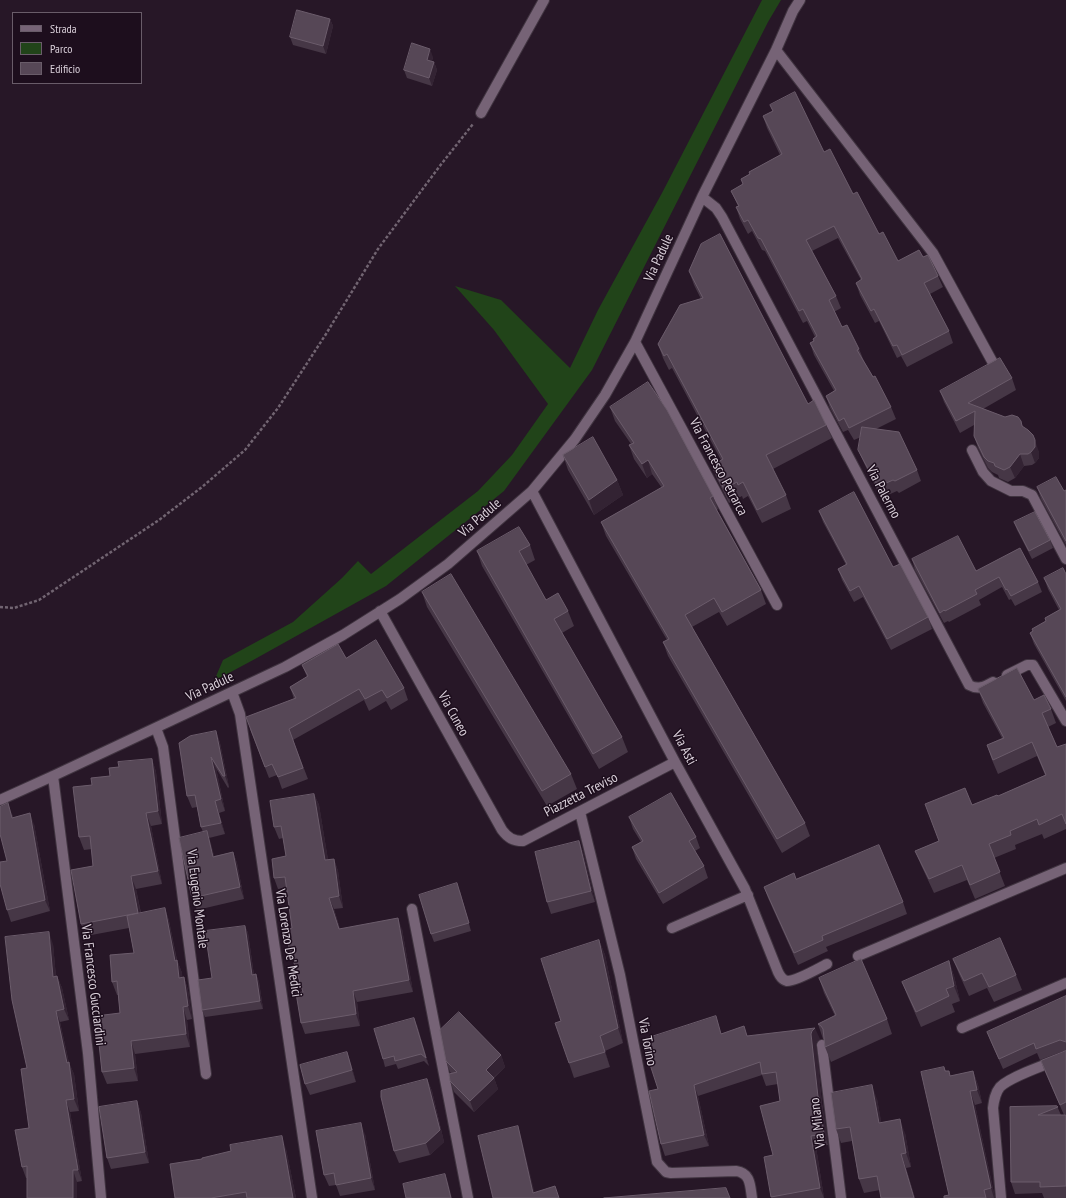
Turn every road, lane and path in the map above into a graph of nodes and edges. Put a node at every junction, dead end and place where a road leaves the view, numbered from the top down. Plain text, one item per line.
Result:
1 (544, 0) edge
2 (800, 0) edge
3 (776, 50) junction
4 (481, 113) joint
5 (702, 198) junction
6 (635, 342) junction
7 (993, 363) edge
8 (972, 450) dead end
9 (532, 491) junction
10 (1066, 560) edge
11 (777, 605) dead end
12 (0, 607) edge
13 (380, 611) junction
14 (232, 692) junction
15 (1066, 721) edge
16 (156, 728) junction
17 (675, 762) junction
18 (53, 776) junction
19 (0, 800) edge
20 (580, 812) junction
21 (502, 830) joint
22 (1066, 868) edge
23 (748, 895) junction
24 (412, 909) dead end
25 (672, 928) dead end
26 (858, 956) dead end
27 (827, 964) dead end
28 (1066, 983) edge
29 (962, 1028) dead end
30 (822, 1045) edge
31 (1066, 1057) edge
32 (206, 1074) dead end
33 (101, 1198) edge
34 (312, 1198) edge
35 (468, 1198) edge
36 (752, 1198) edge
37 (841, 1198) edge
38 (1001, 1198) edge

1 - 4 street
2 - 3 street, Via Padule
3 - 5 street, Via Padule
3 - 7 street
4 - 12 path
5 - 6 street, Via Padule
5 - 15 street, Via Palermo
6 - 9 street, Via Padule
6 - 11 street, Via Francesco Petrarca
8 - 10 street
9 - 13 street, Via Padule
9 - 17 street, Via Asti
13 - 14 street, Via Padule
13 - 21 street, Via Cuneo
14 - 16 street, Via Padule
14 - 34 street, Via Lorenzo De' Medici
16 - 18 street, Via Padule
16 - 32 street, Via Eugenio Montale
17 - 20 street, Piazzetta Treviso
17 - 23 street, Via Asti
18 - 19 street, Via Padule
18 - 33 street, Via Francesco Gucciardini
20 - 21 street, Piazzetta Treviso
20 - 36 street, Via Torino
22 - 26 street
23 - 25 street
23 - 27 street, Via Asti
24 - 35 street
28 - 29 street
30 - 37 street, Via Milano
31 - 38 street

